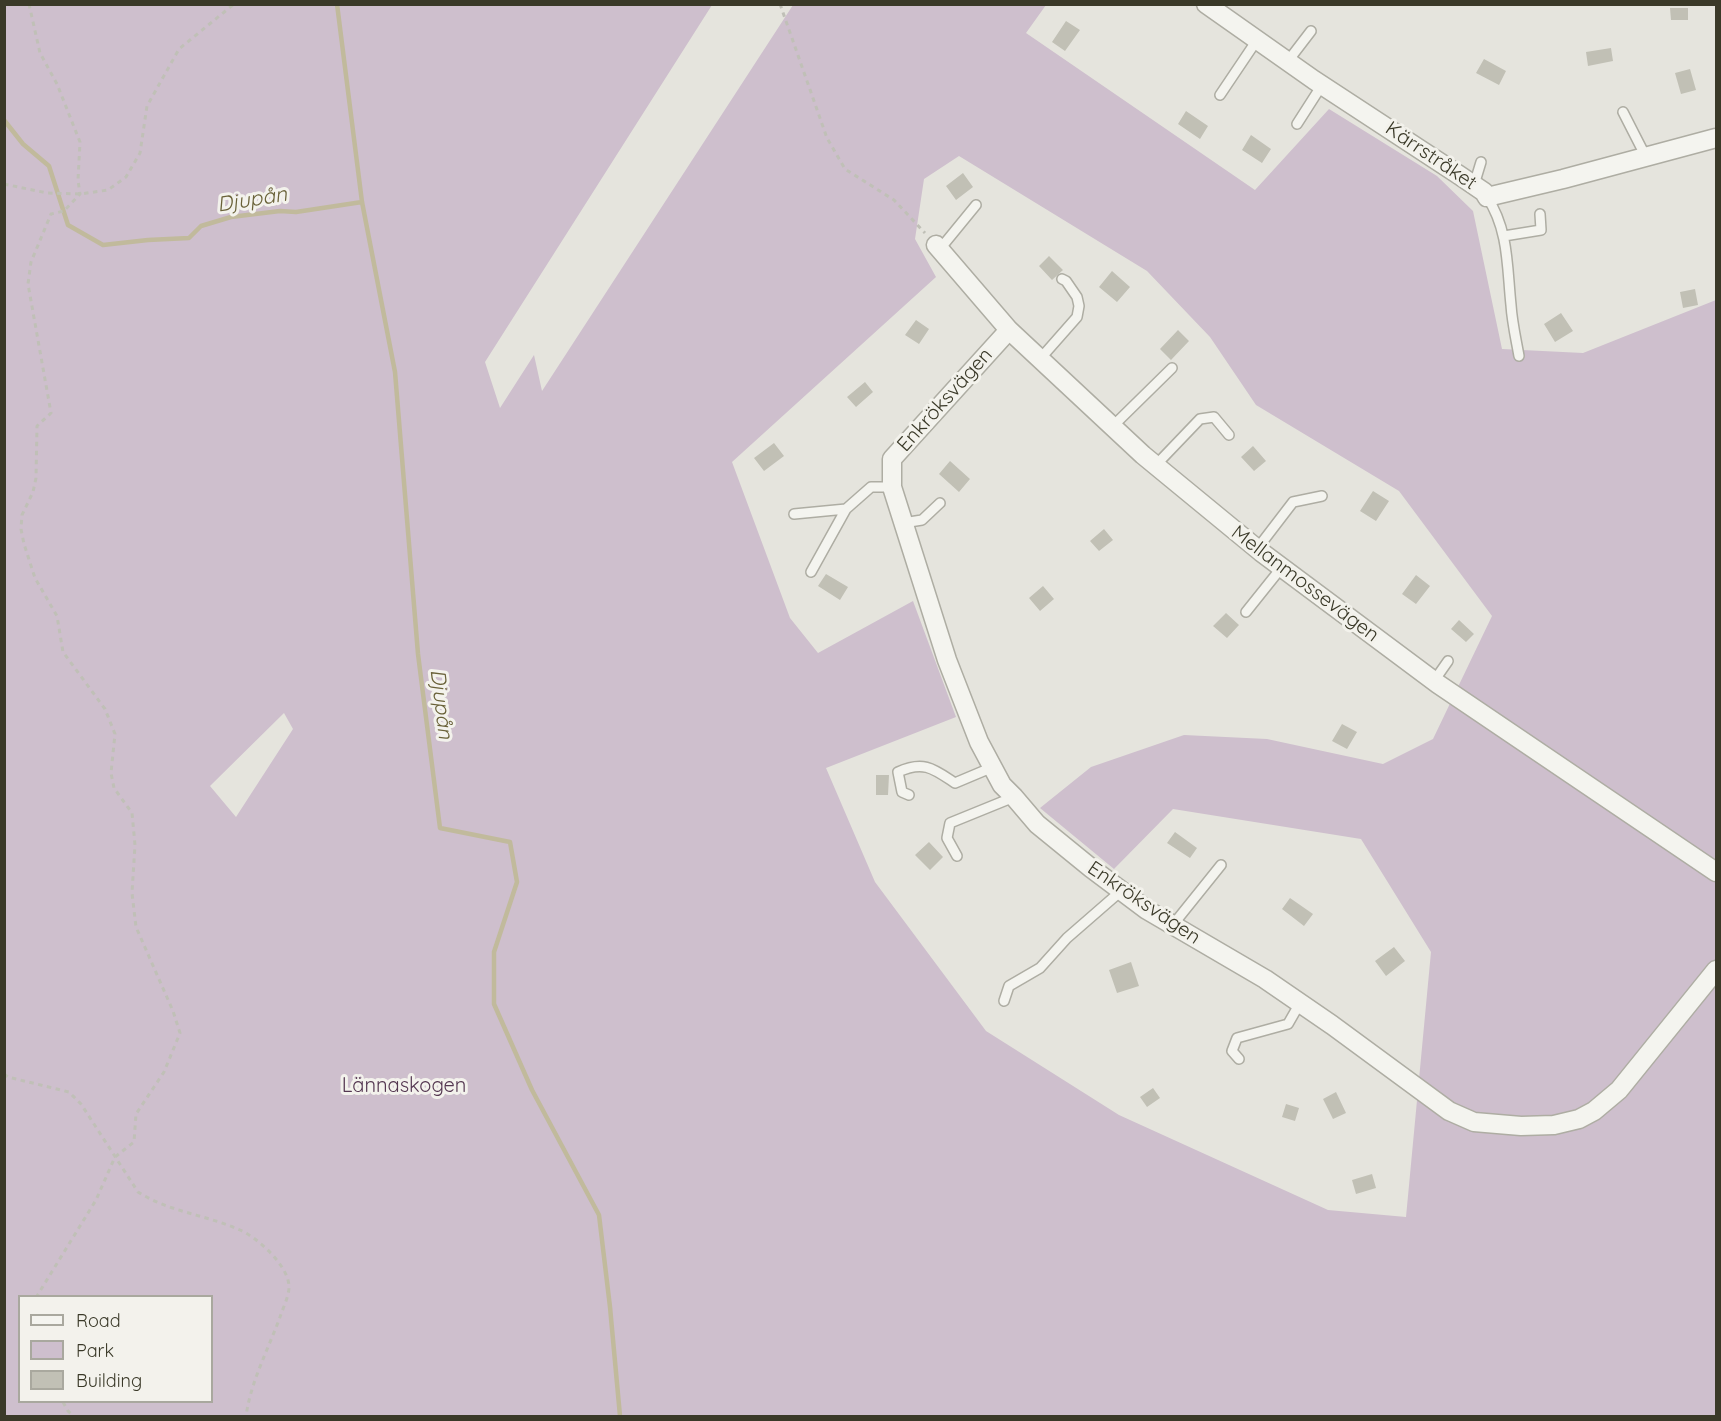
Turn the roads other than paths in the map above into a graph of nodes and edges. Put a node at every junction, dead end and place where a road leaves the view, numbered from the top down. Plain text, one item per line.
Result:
1 (1214, 7) edge
2 (1311, 31) dead end
3 (1257, 40) junction
4 (1288, 62) junction
5 (1322, 85) junction
6 (1220, 95) dead end
7 (1623, 112) dead end
8 (1297, 124) dead end
9 (1716, 138) edge
10 (1646, 157) junction
11 (1481, 162) dead end
12 (1481, 191) junction
13 (976, 205) dead end
14 (1540, 214) dead end
15 (1504, 236) junction
16 (938, 247) joint
17 (1062, 279) dead end
18 (1009, 330) junction
19 (1519, 356) dead end
20 (1040, 358) junction
21 (1172, 368) dead end
22 (1113, 426) junction
23 (1229, 435) dead end
24 (1155, 466) junction
25 (892, 488) junction
26 (1322, 496) dead end
27 (940, 503) dead end
28 (846, 509) junction
29 (794, 514) dead end
30 (903, 523) junction
31 (1257, 549) junction
32 (1282, 567) junction
33 (810, 572) dead end
34 (1246, 612) dead end
35 (1448, 661) dead end
36 (1434, 681) junction
37 (993, 767) junction
38 (909, 795) dead end
39 (1014, 798) junction
40 (957, 856) dead end
41 (1221, 865) dead end
42 (1716, 872) edge
43 (1121, 891) junction
44 (1173, 926) junction
45 (1716, 970) edge
46 (1004, 1001) dead end
47 (1300, 1003) junction
48 (1239, 1059) dead end

1 - 3 street, Kärrstråket
2 - 4 lane
3 - 4 street, Kärrstråket
3 - 6 lane
4 - 5 street, Kärrstråket
5 - 8 lane
5 - 12 street, Kärrstråket
7 - 10 lane
9 - 10 street, Kärrstråket
10 - 12 street, Kärrstråket
11 - 12 lane
12 - 15 lane
13 - 16 lane
14 - 15 lane
15 - 19 lane
16 - 18 street, Mellanmossevägen
17 - 20 lane
18 - 20 street, Mellanmossevägen
18 - 25 street, Enkröksvägen
20 - 22 street, Mellanmossevägen
21 - 22 lane
22 - 24 street, Mellanmossevägen
23 - 24 lane
24 - 31 street, Mellanmossevägen
25 - 28 lane
25 - 30 street, Enkröksvägen
26 - 31 lane
27 - 30 lane
28 - 29 lane
28 - 33 lane
30 - 37 street, Enkröksvägen
31 - 32 street, Mellanmossevägen
32 - 34 lane
32 - 36 street, Mellanmossevägen
35 - 36 lane
36 - 42 street, Mellanmossevägen
37 - 38 lane
37 - 39 street, Enkröksvägen
39 - 40 lane
39 - 43 street, Enkröksvägen
41 - 44 lane
43 - 44 street, Enkröksvägen
43 - 46 lane
44 - 47 street, Enkröksvägen
45 - 47 street, Enkröksvägen
47 - 48 lane

